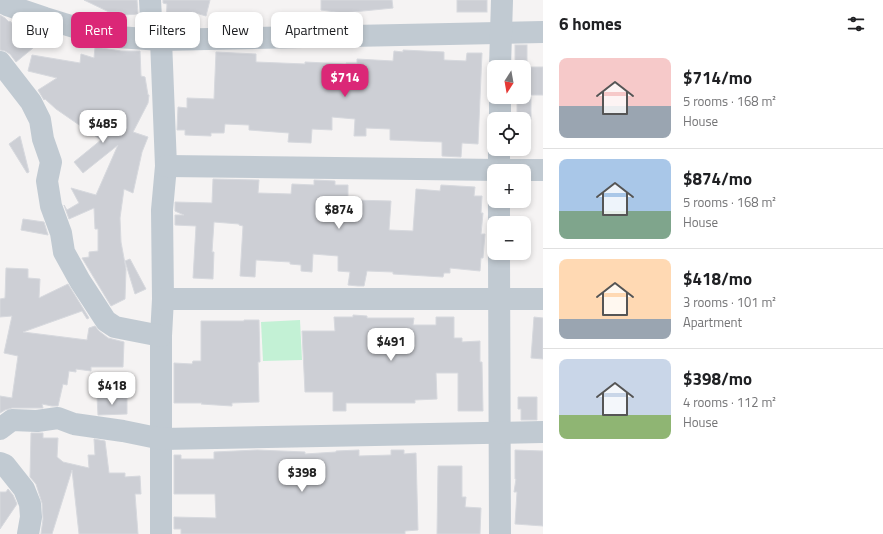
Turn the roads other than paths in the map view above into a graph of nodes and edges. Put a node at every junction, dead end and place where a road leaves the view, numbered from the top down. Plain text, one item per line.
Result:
1 (150, 0) edge
2 (502, 0) edge
3 (0, 1) edge
4 (151, 12) edge
5 (543, 32) edge
6 (501, 33) junction
7 (135, 38) edge
8 (200, 39) edge
9 (161, 48) edge
10 (500, 60) edge
11 (0, 62) edge
12 (166, 166) junction
13 (531, 170) edge
14 (543, 170) edge
15 (487, 171) edge
16 (499, 260) edge
17 (163, 299) junction
18 (499, 299) junction
19 (543, 299) edge
20 (161, 336) junction
21 (0, 429) edge
22 (500, 432) junction
23 (543, 432) edge
24 (162, 439) junction
25 (0, 463) edge
26 (28, 534) edge
27 (161, 534) edge
28 (500, 534) edge

1 - 4 street
2 - 6 street
3 - 7 street
5 - 6 street
6 - 8 street
6 - 10 street
9 - 12 street
11 - 20 street
12 - 15 street
12 - 17 street
13 - 14 street
16 - 18 street
17 - 18 street
17 - 20 street
18 - 19 street
18 - 22 street
20 - 24 street
21 - 24 street
22 - 23 street
22 - 24 street
22 - 28 street
24 - 27 street
25 - 26 street

